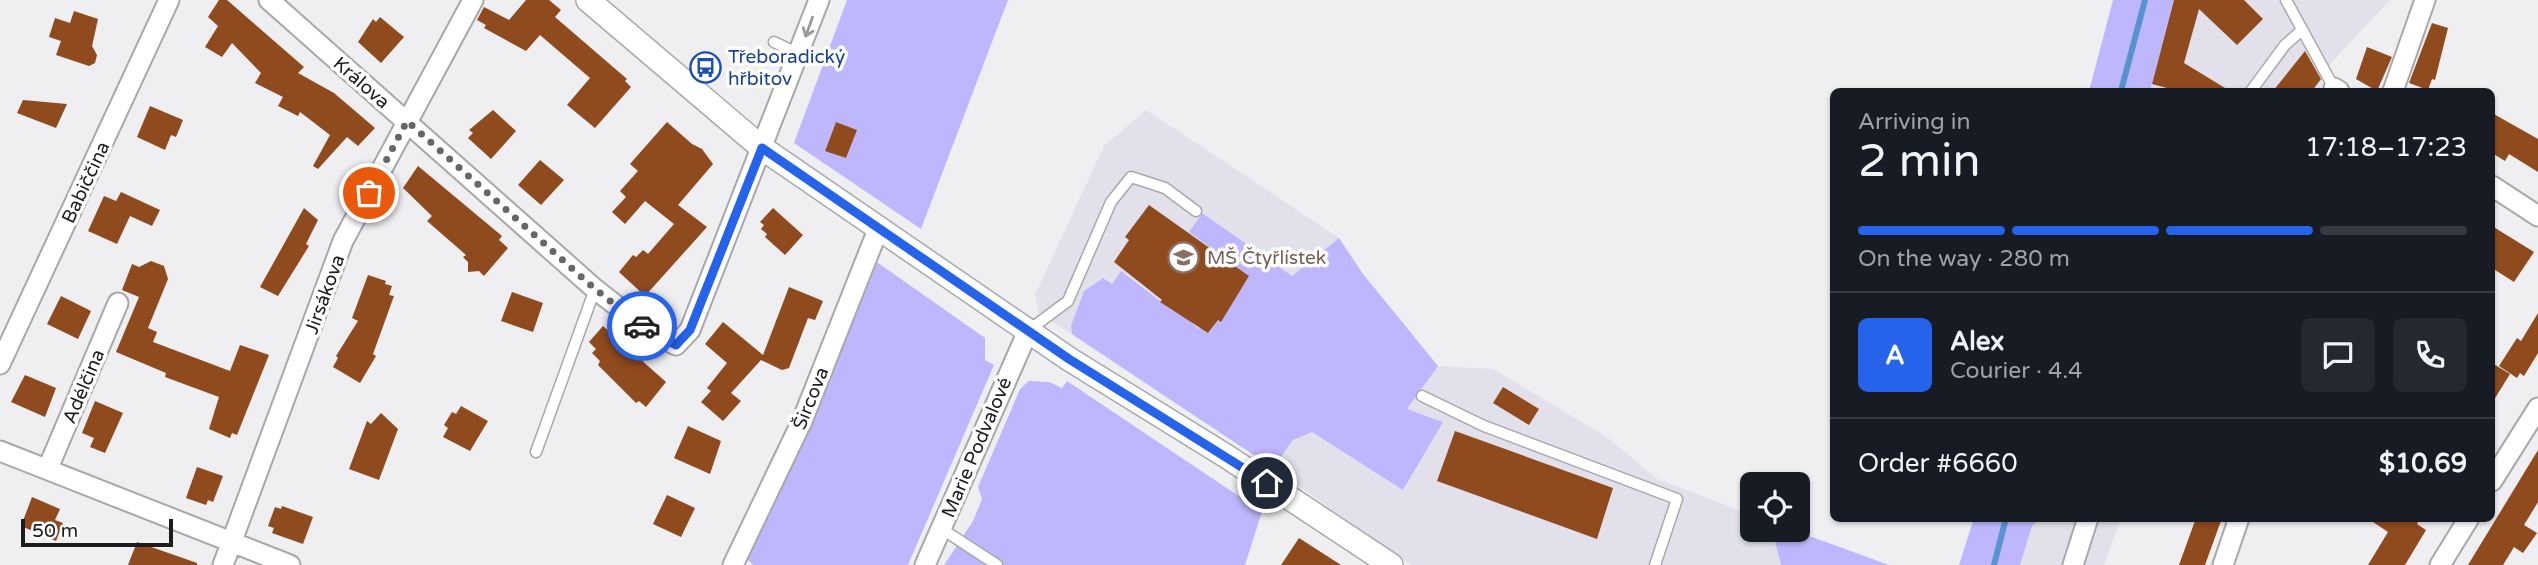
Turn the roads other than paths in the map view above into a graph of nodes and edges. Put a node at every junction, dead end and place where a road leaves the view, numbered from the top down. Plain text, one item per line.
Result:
1 (169, 0) edge
2 (269, 0) edge
3 (473, 0) edge
4 (588, 0) edge
5 (819, 0) edge
6 (2286, 0) edge
7 (2425, 0) edge
8 (2302, 30) junction
9 (774, 43) dead end
10 (799, 54) junction
11 (2253, 88) edge
12 (2336, 88) edge
13 (2394, 88) edge
14 (407, 121) junction
15 (762, 148) junction
16 (2495, 188) edge
17 (1196, 211) dead end
18 (2538, 216) edge
19 (879, 227) junction
20 (595, 289) junction
21 (118, 303) dead end
22 (1028, 331) junction
23 (0, 364) edge
24 (1422, 396) dead end
25 (2538, 408) edge
26 (0, 451) edge
27 (536, 453) dead end
28 (48, 468) junction
29 (2495, 476) edge
30 (2087, 522) edge
31 (2238, 522) edge
32 (2467, 522) edge
33 (942, 529) junction
34 (231, 542) junction
35 (2075, 564) edge
36 (223, 565) edge
37 (290, 565) edge
38 (733, 565) edge
39 (925, 565) edge
40 (997, 565) edge
41 (1391, 565) edge
42 (1656, 565) edge
43 (2222, 565) edge
44 (2440, 565) edge

1 - 23 street, Babiččina
2 - 14 street, Králova
3 - 14 street, Jirsákova
4 - 15 street
5 -> 10 street
6 - 8 lane
7 - 13 street
8 - 11 lane
8 - 12 lane
9 - 10 lane
10 - 15 street
14 - 20 street, Králova
14 - 34 street, Jirsákova
15 - 19 street
15 - 20 street, Králova
16 - 18 street
17 - 22 lane
19 - 22 street
19 - 38 street, Šircova
20 - 27 lane
21 - 28 street, Adélčina
22 - 33 street, Marie Podvalové
22 - 41 street
24 - 42 lane
25 - 29 street
26 - 28 street
28 - 34 street
30 - 35 street
31 - 43 street
32 - 44 street
33 - 39 street, Marie Podvalové
33 - 40 lane
34 - 36 street, Jirsákova
34 - 37 street

